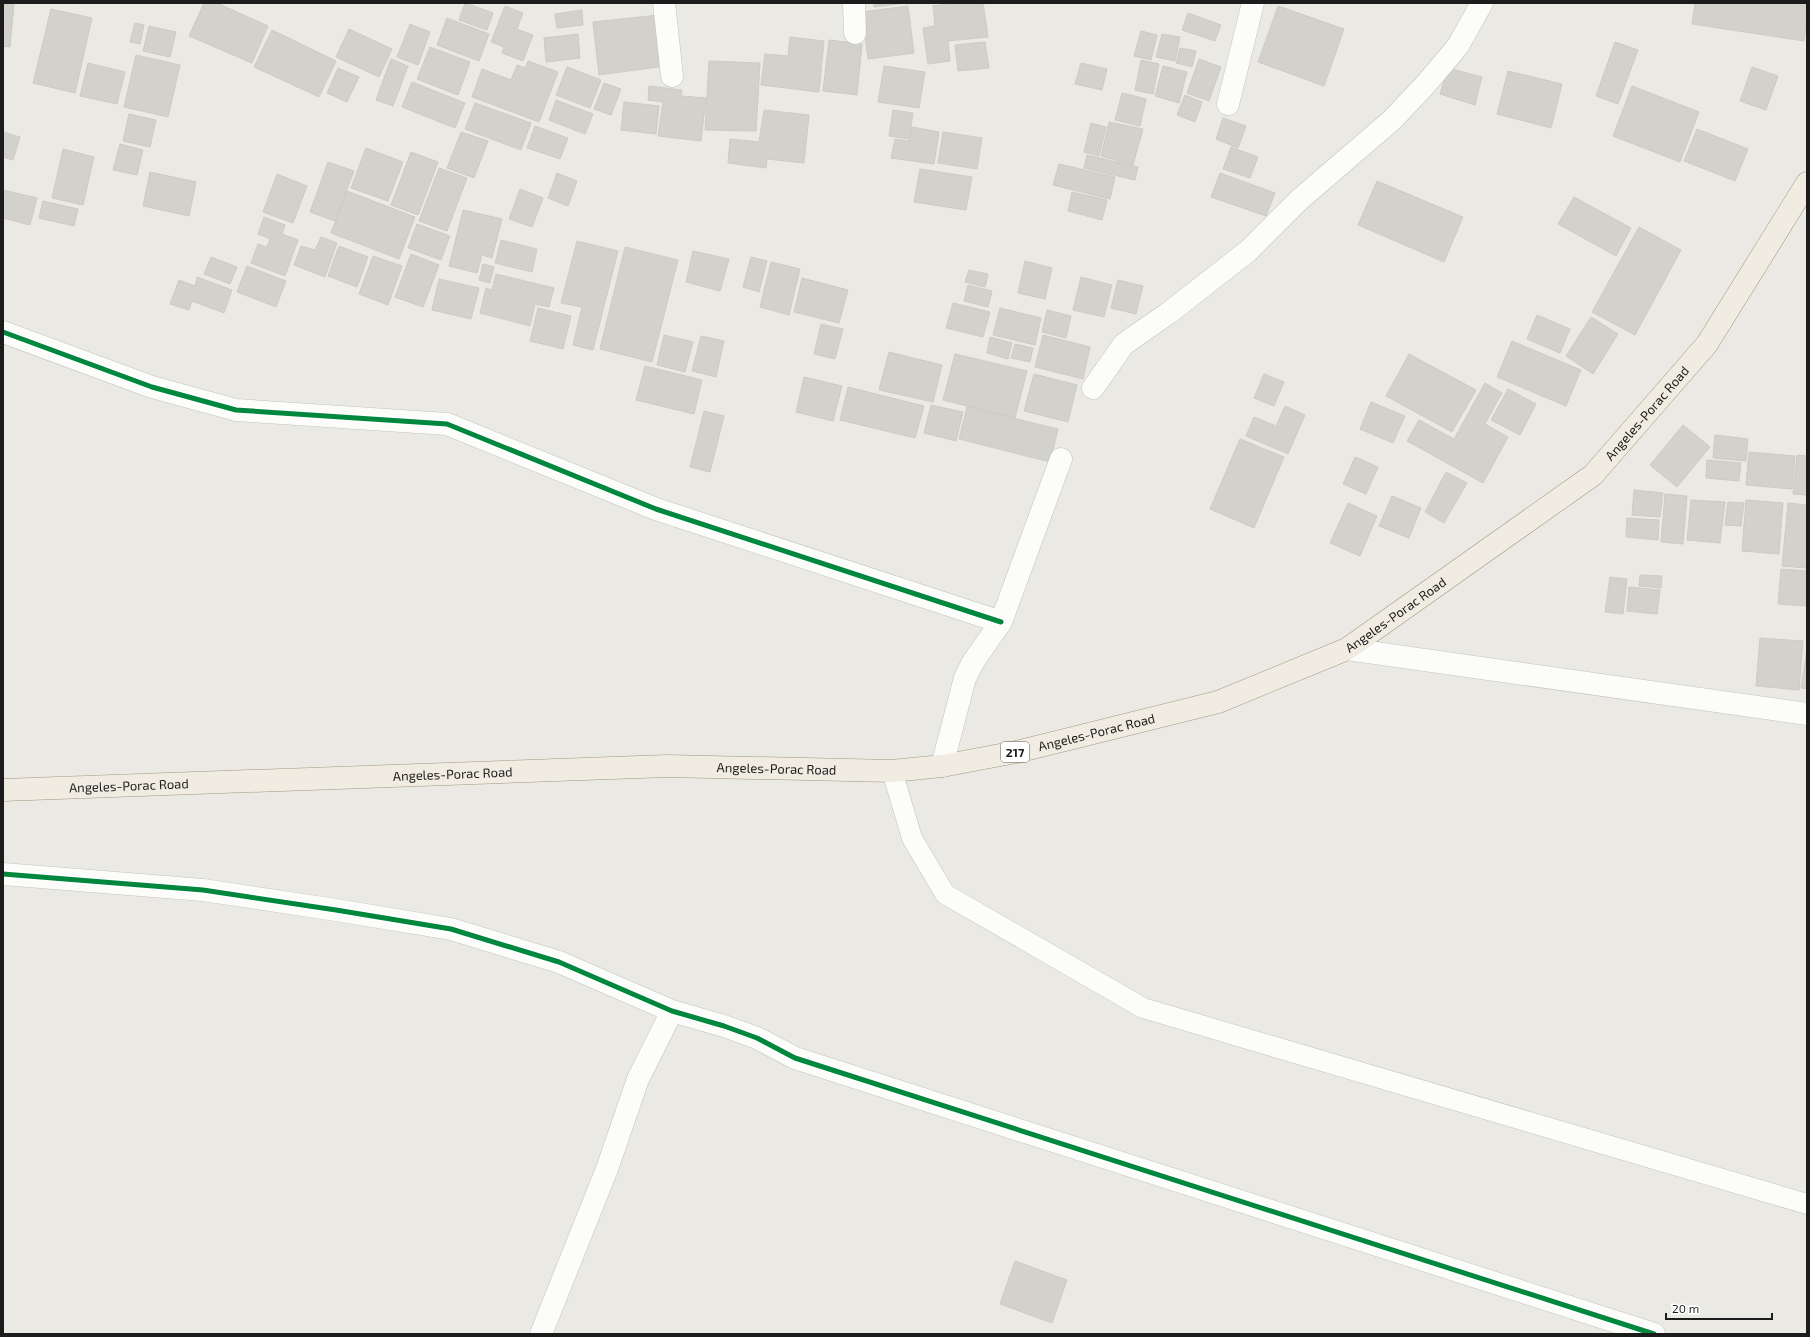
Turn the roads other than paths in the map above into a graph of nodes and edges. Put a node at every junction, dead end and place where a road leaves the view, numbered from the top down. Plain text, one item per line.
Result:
1 (664, 3) edge
2 (854, 3) edge
3 (1253, 3) edge
4 (1482, 3) edge
5 (855, 33) dead end
6 (672, 76) dead end
7 (1228, 104) dead end
8 (1807, 183) edge
9 (3, 332) edge
10 (1093, 388) dead end
11 (1061, 459) dead end
12 (1001, 622) junction
13 (1347, 649) junction
14 (1807, 714) edge
15 (942, 766) junction
16 (892, 771) junction
17 (3, 790) edge
18 (3, 874) edge
19 (672, 1012) junction
20 (1807, 1204) edge
21 (540, 1334) edge
22 (1654, 1334) edge

1 - 6 street
2 - 5 street
3 - 7 street
4 - 10 street
8 - 13 main road, Angeles-Porac Road / 217
9 - 12 street
11 - 12 street
12 - 15 street
13 - 14 street
13 - 15 main road, Angeles-Porac Road / 217
15 - 16 main road, Angeles-Porac Road / 217
16 - 17 main road, Angeles-Porac Road / 217
16 - 20 lane
18 - 19 street
19 - 21 street
19 - 22 street

